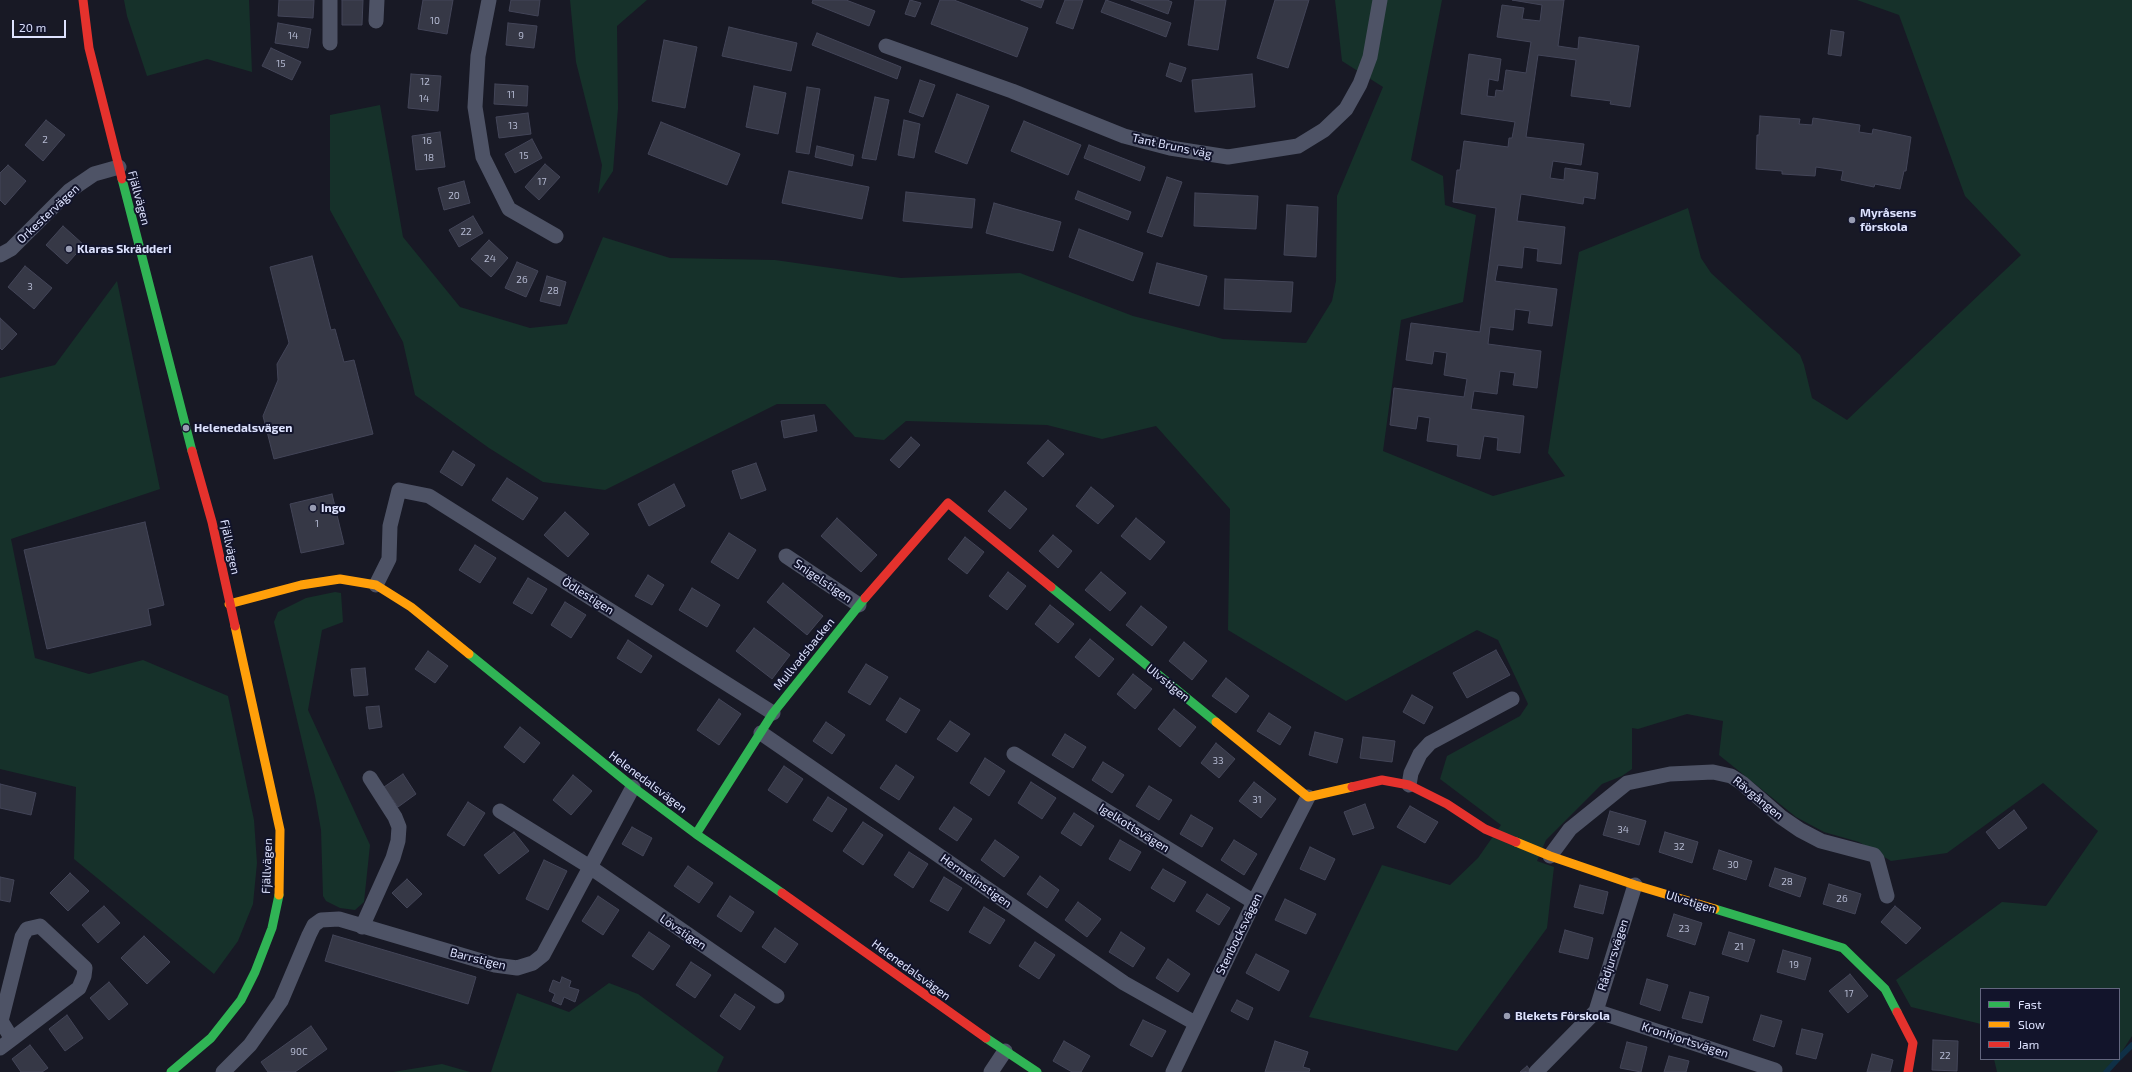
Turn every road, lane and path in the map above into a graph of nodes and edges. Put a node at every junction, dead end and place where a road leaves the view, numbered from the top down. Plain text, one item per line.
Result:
1 (84, 0) edge
2 (330, 0) edge
3 (377, 0) edge
4 (489, 0) edge
5 (1380, 0) edge
6 (376, 21) dead end
7 (330, 43) dead end
8 (886, 46) dead end
9 (119, 168) junction
10 (556, 236) dead end
11 (0, 255) edge
12 (948, 503) joint
13 (786, 556) dead end
14 (376, 585) junction
15 (229, 604) junction
16 (859, 605) junction
17 (1512, 699) dead end
18 (773, 713) junction
19 (761, 733) junction
20 (1014, 754) dead end
21 (370, 778) dead end
22 (1409, 786) junction
23 (633, 787) junction
24 (1308, 797) junction
25 (500, 812) dead end
26 (696, 834) junction
27 (1550, 856) junction
28 (590, 868) junction
29 (1635, 886) junction
30 (1887, 896) dead end
31 (1254, 902) junction
32 (362, 927) junction
33 (777, 996) dead end
34 (1596, 1011) junction
35 (1196, 1023) junction
36 (12, 1039) junction
37 (0, 1048) edge
38 (1005, 1051) junction
39 (1775, 1070) dead end
40 (171, 1072) edge
41 (223, 1072) edge
42 (991, 1072) edge
43 (1037, 1072) edge
44 (1173, 1072) edge
45 (1536, 1072) edge
46 (1908, 1072) edge

1 - 9 street, Fjällvägen
2 - 7 street
3 - 6 street
4 - 10 street
5 - 8 street, Tant Bruns väg
9 - 11 street, Orkestervägen
9 - 15 street, Fjällvägen
12 - 16 street, Mullvadsbacken
12 - 24 street, Ulvstigen
13 - 16 street, Snigelstigen
14 - 15 street, Helenedalsvägen
14 - 18 street, Ödlestigen
14 - 23 street, Helenedalsvägen
15 - 40 street, Fjällvägen
16 - 18 street, Mullvadsbacken
17 - 22 street
18 - 19 street, Mullvadsbacken
19 - 26 street, Mullvadsbacken
19 - 35 street, Hermelinstigen
20 - 31 street, Igelkottsvägen
21 - 32 street
22 - 24 street, Ulvstigen
22 - 27 street, Ulvstigen
23 - 26 street, Helenedalsvägen
23 - 28 street, Barrstigen
24 - 31 street, Stenbocksvägen
25 - 28 street
26 - 38 street, Helenedalsvägen
27 - 29 street, Ulvstigen
27 - 30 street, Rävgången
28 - 32 street, Barrstigen
28 - 33 street, Lövstigen
29 - 34 street, Rådjursvägen
29 - 46 street, Ulvstigen
31 - 35 street, Stenbocksvägen
32 - 41 street, Barrstigen
34 - 39 street, Kronhjortsvägen
34 - 45 street, Rådjursvägen
35 - 44 street, Stenbocksvägen
36 - 36 street
36 - 37 street
38 - 42 street
38 - 43 street, Helenedalsvägen

